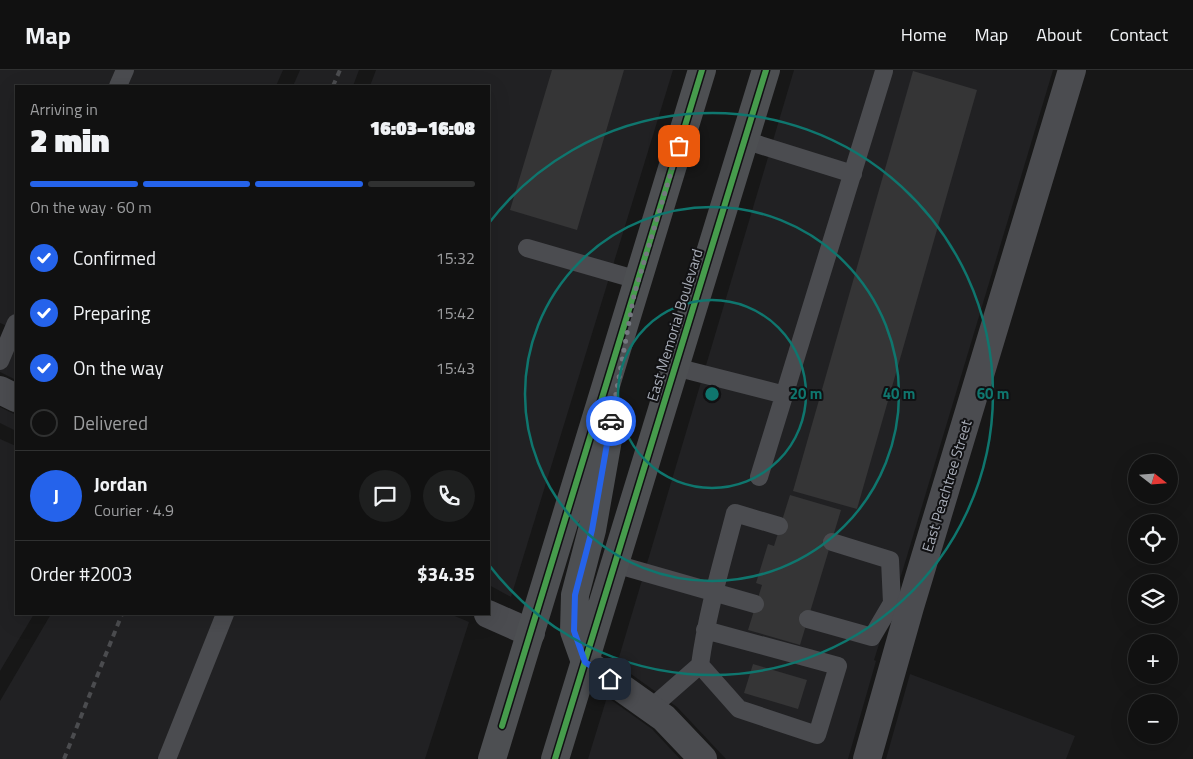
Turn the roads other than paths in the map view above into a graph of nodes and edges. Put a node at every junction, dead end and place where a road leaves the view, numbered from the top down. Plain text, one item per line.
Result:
1 (125, 70) edge
2 (702, 70) edge
3 (766, 70) edge
4 (884, 70) edge
5 (1072, 70) edge
6 (118, 85) edge
7 (744, 140) junction
8 (853, 174) junction
9 (527, 248) dead end
10 (636, 288) junction
11 (15, 325) edge
12 (0, 361) edge
13 (675, 367) junction
14 (0, 390) edge
15 (785, 395) junction
16 (15, 398) edge
17 (759, 477) dead end
18 (779, 526) dead end
19 (832, 542) dead end
20 (615, 564) junction
21 (714, 593) junction
22 (755, 604) dead end
23 (901, 605) junction
24 (226, 615) edge
25 (490, 615) edge
26 (808, 619) dead end
27 (705, 630) junction
28 (531, 633) junction
29 (585, 662) junction
30 (700, 665) junction
31 (651, 708) junction
32 (167, 759) edge
33 (492, 759) edge
34 (555, 759) edge
35 (703, 759) edge
36 (868, 759) edge

1 - 6 lane
2 - 10 main road
3 - 7 main road, East Memorial Boulevard
4 - 8 lane
5 - 23 street, East Peachtree Street
7 - 8 lane
7 - 13 main road, East Memorial Boulevard
8 - 15 lane
9 - 10 lane
10 - 28 main road
10 - 29 main road
11 - 12 lane
13 - 15 lane
13 - 20 main road, East Memorial Boulevard
14 - 16 street
15 - 17 lane
18 - 21 lane
19 - 23 lane
20 - 21 lane
20 - 29 main road, East Memorial Boulevard
21 - 22 lane
21 - 27 lane
23 - 26 lane
23 - 36 street, East Peachtree Street
24 - 32 lane
25 - 28 street
27 - 30 lane
27 - 30 lane
28 - 33 main road
29 - 31 street
29 - 34 main road, East Memorial Boulevard
30 - 31 lane
31 - 35 street

